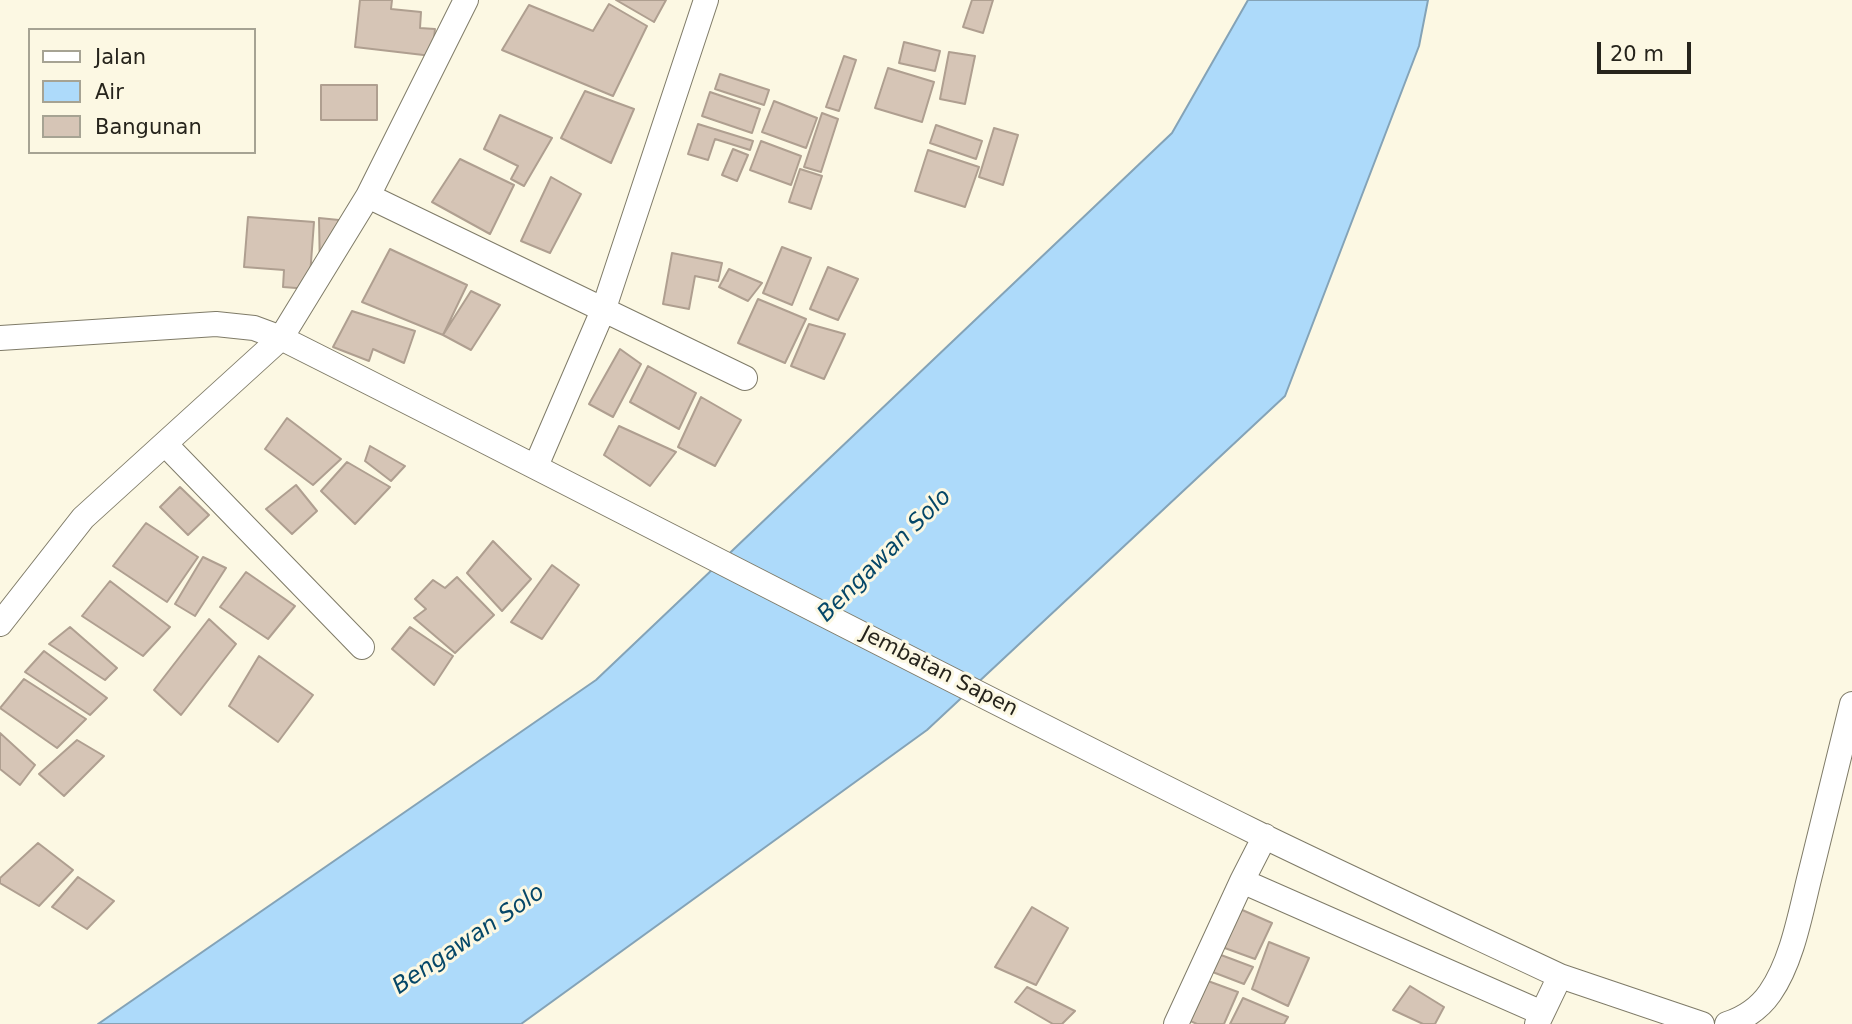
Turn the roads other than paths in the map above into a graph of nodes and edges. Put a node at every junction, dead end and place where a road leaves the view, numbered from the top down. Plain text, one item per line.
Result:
1 (466, 0) edge
2 (706, 0) edge
3 (368, 196) junction
4 (604, 308) junction
5 (0, 338) edge
6 (281, 338) junction
7 (745, 378) dead end
8 (165, 444) junction
9 (536, 466) junction
10 (0, 624) edge
11 (362, 647) dead end
12 (1852, 704) edge
13 (1265, 836) junction
14 (1242, 881) junction
15 (1560, 976) junction
16 (1539, 1018) edge
17 (1175, 1024) edge
18 (1696, 1024) edge
19 (1727, 1024) edge

1 - 3 street
2 - 4 street
3 - 4 street
3 - 6 street
4 - 7 street
4 - 9 street
5 - 6 street, Jembatan Sapen
6 - 8 street
6 - 9 street, Jembatan Sapen
8 - 10 street
8 - 11 street
9 - 13 street, Jembatan Sapen
12 - 19 street
13 - 14 street
13 - 15 street, Jembatan Sapen
14 - 16 street
14 - 17 street
15 - 16 street
15 - 18 street, Jembatan Sapen

